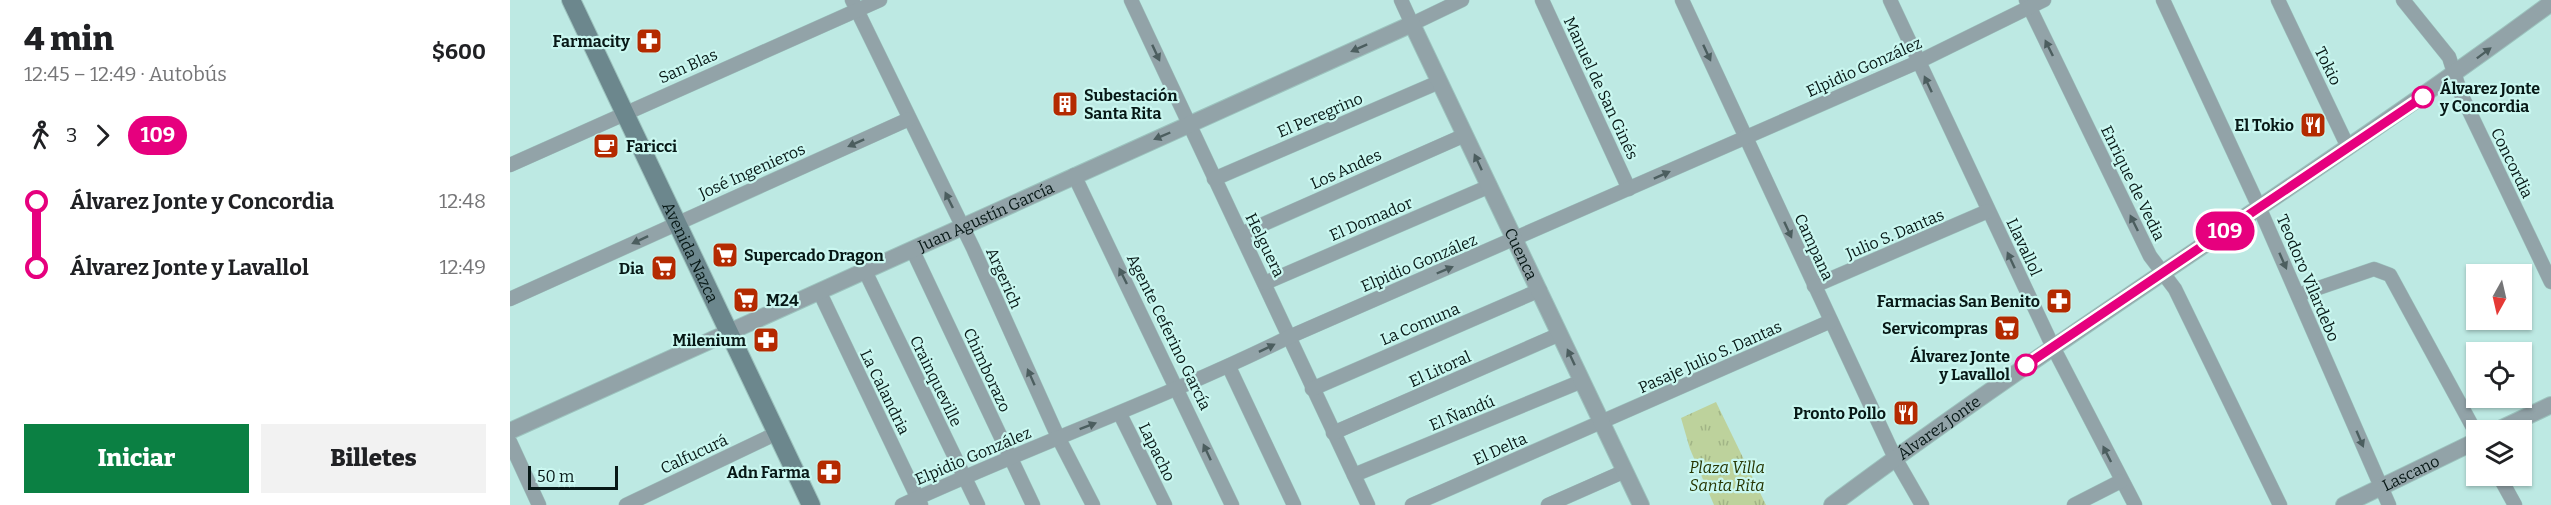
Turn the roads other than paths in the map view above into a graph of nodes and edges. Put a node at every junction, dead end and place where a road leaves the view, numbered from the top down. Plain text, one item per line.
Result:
1 (571, 0) edge
2 (880, 0) edge
3 (1131, 0) edge
4 (1401, 0) edge
5 (1462, 0) edge
6 (1542, 0) edge
7 (1682, 0) edge
8 (1890, 0) edge
9 (2044, 0) edge
10 (2163, 0) edge
11 (2278, 0) edge
12 (2403, 0) edge
13 (2551, 3) edge
14 (2027, 4) edge
15 (855, 5) edge
16 (1412, 24) junction
17 (1918, 62) junction
18 (2454, 75) junction
19 (1439, 82) junction
20 (624, 112) junction
21 (909, 119) junction
22 (1188, 125) junction
23 (1465, 135) junction
24 (1746, 138) junction
25 (2348, 147) junction
26 (510, 165) edge
27 (1074, 175) junction
28 (1214, 179) junction
29 (1490, 186) junction
30 (1629, 189) junction
31 (2259, 207) junction
32 (1988, 212) junction
33 (677, 223) junction
34 (962, 227) junction
35 (1241, 234) junction
36 (1516, 239) junction
37 (912, 249) junction
38 (865, 271) junction
39 (2164, 273) junction
40 (2551, 282) edge
41 (1265, 283) junction
42 (1814, 286) junction
43 (1540, 290) junction
44 (820, 292) junction
45 (2298, 296) junction
46 (510, 299) edge
47 (1831, 321) junction
48 (728, 332) junction
49 (1560, 334) junction
50 (1289, 337) junction
51 (2053, 347) junction
52 (1229, 367) junction
53 (1582, 381) junction
54 (1177, 387) junction
55 (1312, 388) junction
56 (2551, 405) edge
57 (1120, 414) junction
58 (2469, 420) edge
59 (2519, 420) edge
60 (1602, 423) junction
61 (510, 431) edge
62 (777, 433) junction
63 (1333, 433) junction
64 (1058, 437) junction
65 (510, 442) edge
66 (2466, 446) edge
67 (1011, 458) junction
68 (1895, 458) junction
69 (1625, 471) junction
70 (1354, 475) junction
71 (964, 476) junction
72 (2121, 481) junction
73 (2505, 486) edge
74 (2381, 487) junction
75 (920, 501) edge
76 (539, 505) edge
77 (626, 505) edge
78 (811, 505) edge
79 (902, 505) edge
80 (978, 505) edge
81 (1033, 505) edge
82 (1093, 505) edge
83 (1165, 505) edge
84 (1232, 505) edge
85 (1294, 505) edge
86 (1368, 505) edge
87 (1412, 505) edge
88 (1548, 505) edge
89 (1641, 505) edge
90 (1832, 505) edge
91 (1922, 505) edge
92 (2074, 505) edge
93 (2135, 505) edge
94 (2280, 505) edge
95 (2344, 505) edge
96 (2389, 505) edge
97 (2515, 505) edge

1 - 20 main road, Avenida Nazca
2 - 15 street, San Blas
3 -> 22 street, Helguera
4 - 16 street, Cuenca
5 - 16 street, Juan Agustín García
6 - 30 street, Manuel de San Ginés
7 -> 24 street, Campana
8 - 17 street, Llavallol
9 - 14 street, Elpidio González
10 - 31 street, Teodoro Vilardebo
11 - 25 street, Tokio
12 - 18 street, Concordia
18 -> 13 street, Álvarez Jonte
14 - 17 street, Elpidio González
39 -> 14 street, Enrique de Vedia
15 - 20 street, San Blas
15 - 21 street, Argerich
16 - 19 street, Cuenca
16 -> 22 street, Juan Agustín García
17 - 24 street, Elpidio González
32 -> 17 street, Llavallol
18 - 25 street, Álvarez Jonte
18 - 40 street, Concordia
19 - 23 street, Cuenca
19 - 28 street, El Peregrino
20 - 26 street, San Blas
20 - 33 main road, Avenida Nazca
21 -> 33 street, José Ingenieros
34 -> 21 street, Argerich
22 -> 27 street, Juan Agustín García
22 - 28 street, Helguera
29 -> 23 street, Cuenca
23 - 35 street, Los Andes
30 -> 24 street, Elpidio González
24 -> 42 street, Campana
25 - 31 street, Álvarez Jonte
27 - 34 street, Juan Agustín García
54 -> 27 street, Agente Ceferino García
28 - 35 street, Helguera
29 - 36 street, Cuenca
29 - 41 street, El Domador
30 - 36 street, Elpidio González
31 - 39 street, Álvarez Jonte
31 -> 45 street, Teodoro Vilardebo
32 - 42 street, Julio S. Dantas
51 -> 32 street, Llavallol
33 -> 46 street, José Ingenieros
33 - 48 main road, Avenida Nazca
34 - 37 street, Juan Agustín García
64 -> 34 street, Argerich
35 - 41 street, Helguera
36 - 43 street, Cuenca
50 -> 36 street, Elpidio González
37 - 38 street, Juan Agustín García
37 - 67 street, Chimborazo
38 - 44 street, Juan Agustín García
38 - 71 street, Crainqueville
39 - 51 street, Álvarez Jonte
39 - 94 street, Enrique de Vedia
41 - 50 street, Helguera
42 - 47 street, Campana
43 - 49 street, Cuenca
43 - 55 street, La Comuna
44 - 48 street, Juan Agustín García
44 - 75 street, La Calandria
45 - 58 street
45 -> 74 street, Teodoro Vilardebo
47 - 60 street, Pasaje Julio S. Dantas
47 - 68 street, Campana
48 - 61 street, Juan Agustín García
48 - 62 main road, Avenida Nazca
53 -> 49 street, Cuenca
49 - 63 street, El Litoral
52 -> 50 street, Elpidio González
50 - 55 street, Helguera
51 - 68 street, Álvarez Jonte
72 -> 51 street, Llavallol
52 - 54 street, Elpidio González
52 - 85 street
53 - 60 street, Cuenca
53 - 70 street, El Ñandú
54 - 57 street, Elpidio González
84 -> 54 street, Agente Ceferino García
55 - 63 street, Helguera
56 - 59 street
64 -> 57 street, Elpidio González
57 - 83 street, Lapacho
60 - 69 street, Cuenca
60 - 87 street, El Delta
62 - 77 street, Calfucurá
62 - 78 main road, Avenida Nazca
63 - 70 street, Helguera
64 - 67 street, Elpidio González
64 - 82 street, Argerich
65 - 76 street
66 - 74 street, Lascano
67 - 71 street, Elpidio González
67 - 81 street, Chimborazo
68 - 90 street, Álvarez Jonte
68 - 91 street, Campana
69 - 88 street
69 - 89 street, Cuenca
70 - 86 street, Helguera
71 - 75 street, Elpidio González
71 - 80 street, Crainqueville
72 - 92 street
72 - 93 street, Llavallol
73 - 97 street
74 - 95 street, Lascano
74 - 96 street, Teodoro Vilardebo
75 - 79 street, Elpidio González

